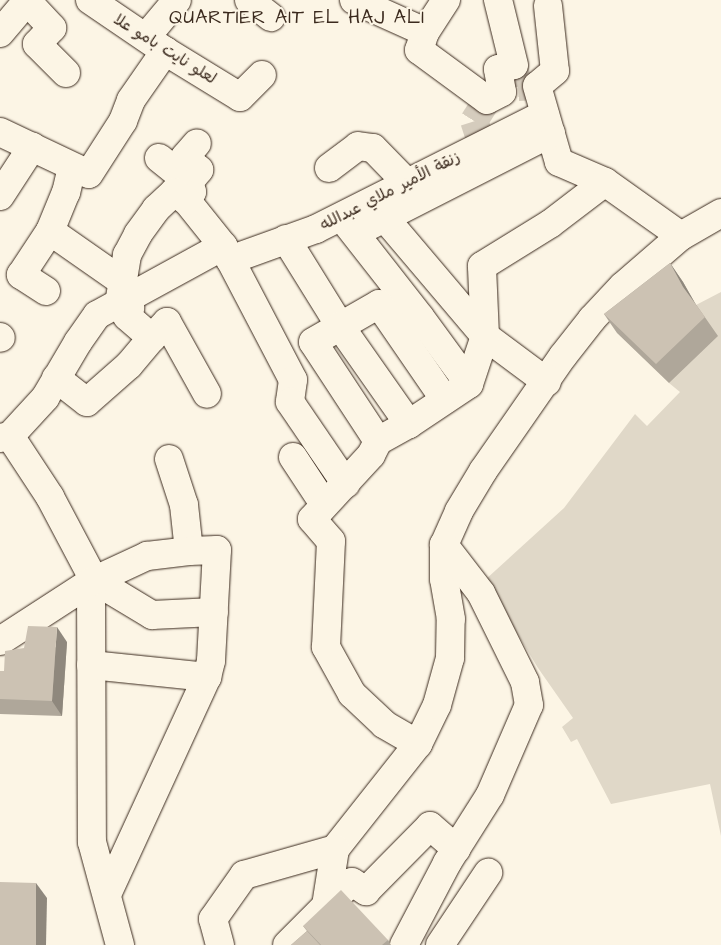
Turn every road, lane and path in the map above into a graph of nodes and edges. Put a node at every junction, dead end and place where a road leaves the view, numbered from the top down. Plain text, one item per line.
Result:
1 (177, 0) edge
2 (250, 0) edge
3 (354, 0) edge
4 (446, 0) edge
5 (498, 0) edge
6 (107, 5) edge
7 (548, 6) dead end
8 (271, 17) dead end
9 (425, 32) junction
10 (0, 33) edge
11 (155, 44) junction
12 (66, 73) dead end
13 (262, 75) dead end
14 (548, 123) junction
15 (0, 132) edge
16 (197, 144) dead end
17 (32, 147) junction
18 (159, 158) dead end
19 (329, 168) dead end
20 (81, 171) junction
21 (605, 182) junction
22 (407, 183) junction
23 (1, 191) edge
24 (188, 191) junction
25 (721, 213) edge
26 (384, 217) junction
27 (348, 224) junction
28 (50, 231) junction
29 (681, 236) junction
30 (286, 239) junction
31 (226, 253) junction
32 (46, 292) dead end
33 (121, 293) junction
34 (420, 316) junction
35 (340, 326) junction
36 (399, 334) junction
37 (485, 336) junction
38 (152, 338) junction
39 (56, 378) junction
40 (547, 382) junction
41 (469, 384) junction
42 (207, 394) dead end
43 (445, 400) junction
44 (408, 424) junction
45 (5, 437) edge
46 (378, 441) junction
47 (293, 457) dead end
48 (169, 459) dead end
49 (346, 484) junction
50 (324, 504) junction
51 (444, 544) junction
52 (188, 551) junction
53 (93, 581) junction
54 (214, 612) junction
55 (0, 641) edge
56 (91, 665) junction
57 (208, 677) junction
58 (418, 744) junction
59 (335, 849) junction
60 (456, 849) junction
61 (488, 874) dead end
62 (107, 894) junction
63 (326, 906) junction
64 (120, 945) edge
65 (220, 945) edge
66 (287, 945) edge
67 (404, 945) edge
68 (440, 945) edge

1 - 11 street
2 - 8 street
3 - 9 street
4 - 9 street
5 - 9 street
6 - 11 street, لعلو نايت بامو علا
7 - 14 street
10 - 12 street
11 - 13 street, لعلو نايت بامو علا
11 - 20 street
14 - 21 street
14 - 22 street, زنقة الأمير ملاي عبدالله
14 - 26 street
15 - 17 street
16 - 24 street
17 - 20 street
17 - 23 street
18 - 24 street
19 - 22 street
20 - 28 street
21 - 29 street
21 - 37 street
22 - 27 street, زنقة الأمير ملاي عبدالله
24 - 31 street
24 - 33 street
25 - 29 street
26 - 27 street
26 - 37 street
27 - 30 street, زنقة الأمير ملاي عبدالله
27 - 34 street
28 - 32 street
28 - 33 street
29 - 40 street
30 - 31 street, زنقة الأمير ملاي عبدالله
30 - 35 street
31 - 33 street, زنقة الأمير ملاي عبدالله
31 - 49 street
33 - 38 street
33 - 39 street, زنقة الأمير ملاي عبدالله
34 - 36 street
34 - 41 street
35 - 36 street
35 - 44 street
35 - 46 street
36 - 43 street
37 - 40 street
37 - 41 street
38 - 39 street
38 - 42 street
39 - 45 street, زنقة الأمير ملاي عبدالله
40 - 51 street
41 - 43 street
43 - 44 street
44 - 46 street
45 - 53 street
46 - 49 street
47 - 50 street
48 - 52 street
49 - 50 street
50 - 58 street
51 - 58 street
51 - 60 street
52 - 53 street
52 - 54 street
53 - 54 street
53 - 55 street
53 - 56 street
54 - 57 street
56 - 57 street
56 - 62 street
57 - 62 street
58 - 59 street
59 - 63 street
59 - 65 street
60 - 63 street
60 - 67 street
61 - 68 street
62 - 64 street
63 - 66 street

